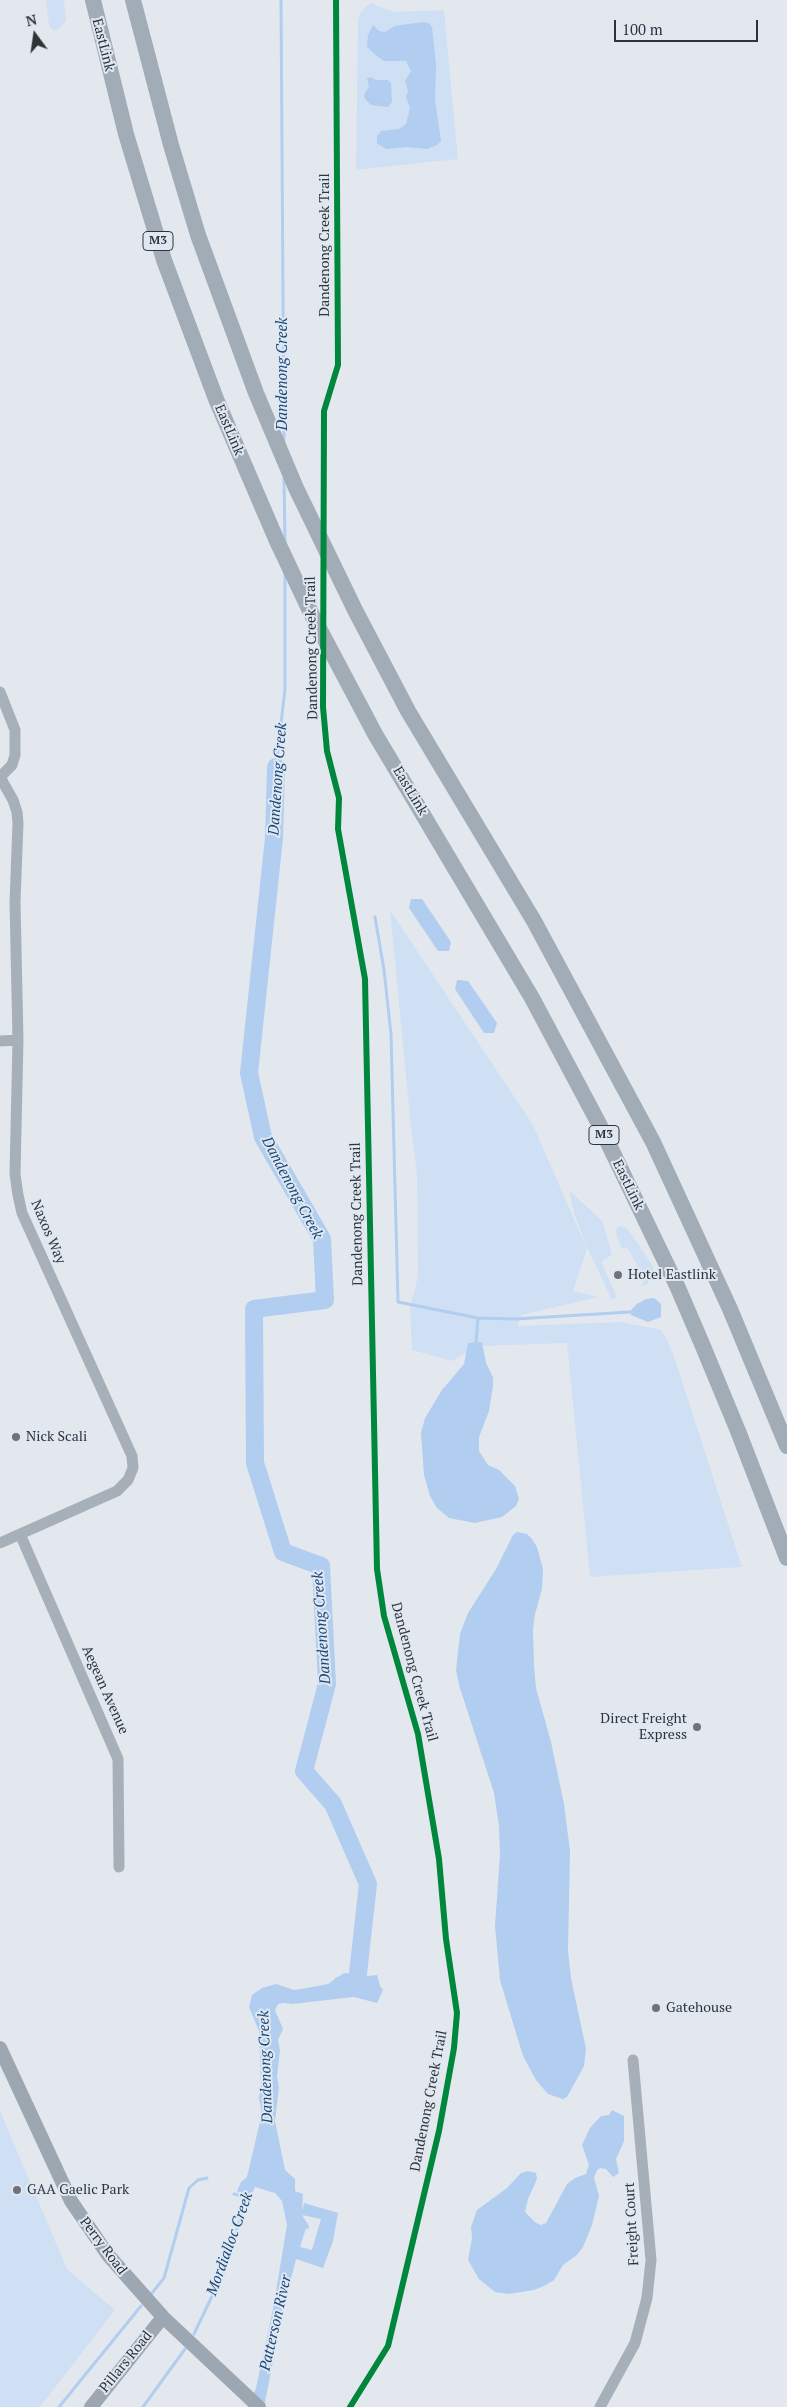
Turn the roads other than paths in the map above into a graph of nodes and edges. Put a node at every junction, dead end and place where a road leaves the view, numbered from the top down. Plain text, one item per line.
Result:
1 (93, 0) edge
2 (133, 0) edge
3 (0, 692) edge
4 (0, 777) edge
5 (0, 1040) edge
6 (18, 1040) junction
7 (787, 1446) edge
8 (20, 1534) junction
9 (0, 1543) edge
10 (787, 1558) edge
11 (119, 1867) dead end
12 (0, 2048) edge
13 (633, 2060) dead end
14 (163, 2317) junction
15 (90, 2407) edge
16 (259, 2407) edge
17 (600, 2407) edge

1 - 10 highway, EastLink / M3
2 - 7 highway
3 - 4 street
4 - 6 street, Naxos Way
5 - 6 street
6 - 8 street, Naxos Way
8 - 9 street, Naxos Way
8 - 11 street, Aegean Avenue
12 - 14 main road, Perry Road
13 - 17 street, Freight Court
14 - 15 main road, Pillars Road
14 - 16 main road, Perry Road

